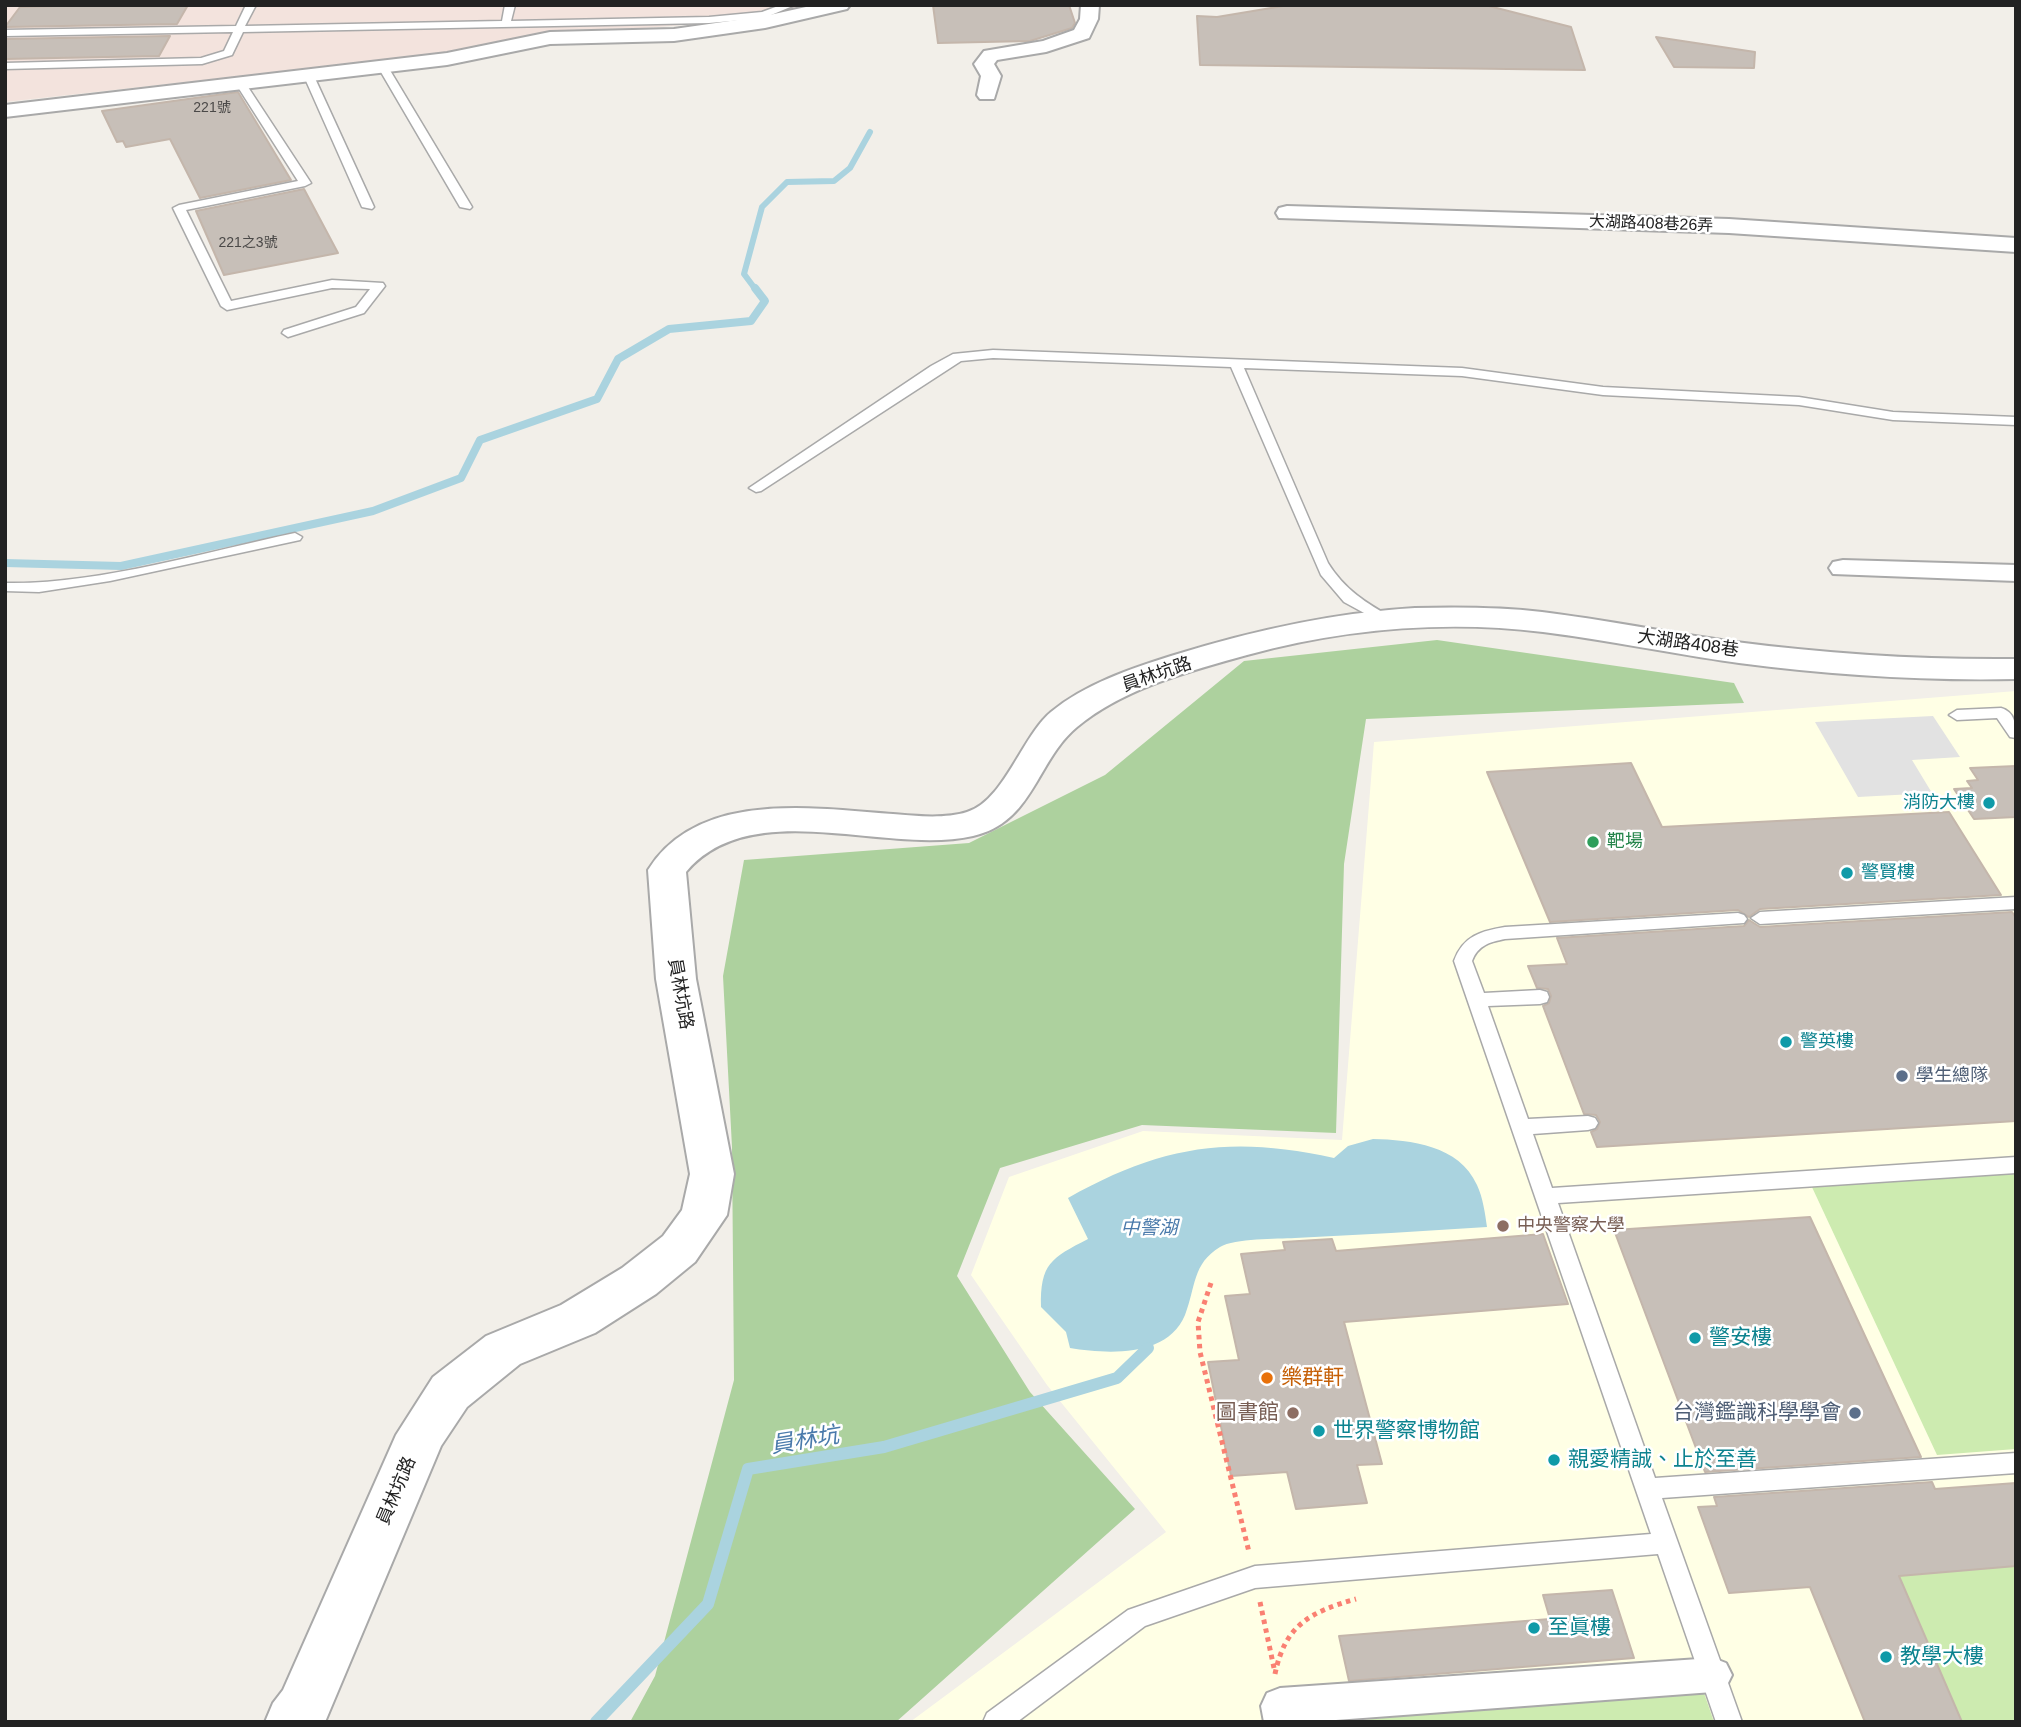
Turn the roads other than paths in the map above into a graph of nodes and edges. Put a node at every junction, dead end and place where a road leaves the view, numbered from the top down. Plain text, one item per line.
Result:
1 (251, 5) edge
2 (510, 5) edge
3 (790, 5) edge
4 (841, 5) edge
5 (1090, 5) edge
6 (506, 23) junction
7 (239, 29) junction
8 (5, 33) edge
9 (5, 66) edge
10 (383, 67) junction
11 (309, 74) junction
12 (241, 84) junction
13 (988, 95) dead end
14 (5, 111) edge
15 (368, 207) dead end
16 (466, 208) dead end
17 (1287, 213) dead end
18 (2016, 245) edge
19 (288, 333) dead end
20 (1236, 363) junction
21 (2016, 421) edge
22 (756, 488) dead end
23 (295, 537) dead end
24 (1843, 568) dead end
25 (2016, 573) edge
26 (5, 586) edge
27 (1375, 621) junction
28 (2016, 669) edge
29 (1957, 715) dead end
30 (2016, 733) edge
31 (2016, 904) edge
32 (1760, 918) dead end
33 (1738, 919) dead end
34 (1540, 997) dead end
35 (1477, 1000) junction
36 (1588, 1123) dead end
37 (1521, 1127) junction
38 (2016, 1165) edge
39 (1545, 1196) junction
40 (2016, 1463) edge
41 (1648, 1489) junction
42 (1667, 1543) junction
43 (1713, 1675) junction
44 (1279, 1700) edge
45 (293, 1722) edge
46 (996, 1722) edge
47 (1729, 1722) edge

1 - 7 lane
2 - 6 lane
3 - 6 lane
4 - 10 street
5 - 13 street
6 - 7 lane
7 - 8 lane
7 - 9 lane
10 - 11 street
10 - 16 lane
11 - 12 street
11 - 15 lane
12 - 14 street
12 - 19 lane
17 - 18 street, 大湖路408巷26弄
20 - 21 lane
20 - 22 lane
20 - 27 lane
23 - 26 lane
24 - 25 street
27 - 28 street, 大湖路408巷
27 - 45 street, 員林坑路
29 - 30 lane
31 - 32 lane
33 - 35 lane
34 - 35 lane
35 - 37 lane
36 - 37 lane
37 - 39 lane
38 - 39 lane
39 - 41 lane
40 - 41 lane
41 - 42 lane
42 - 43 lane
42 - 46 lane
43 - 44 street
43 - 47 lane

